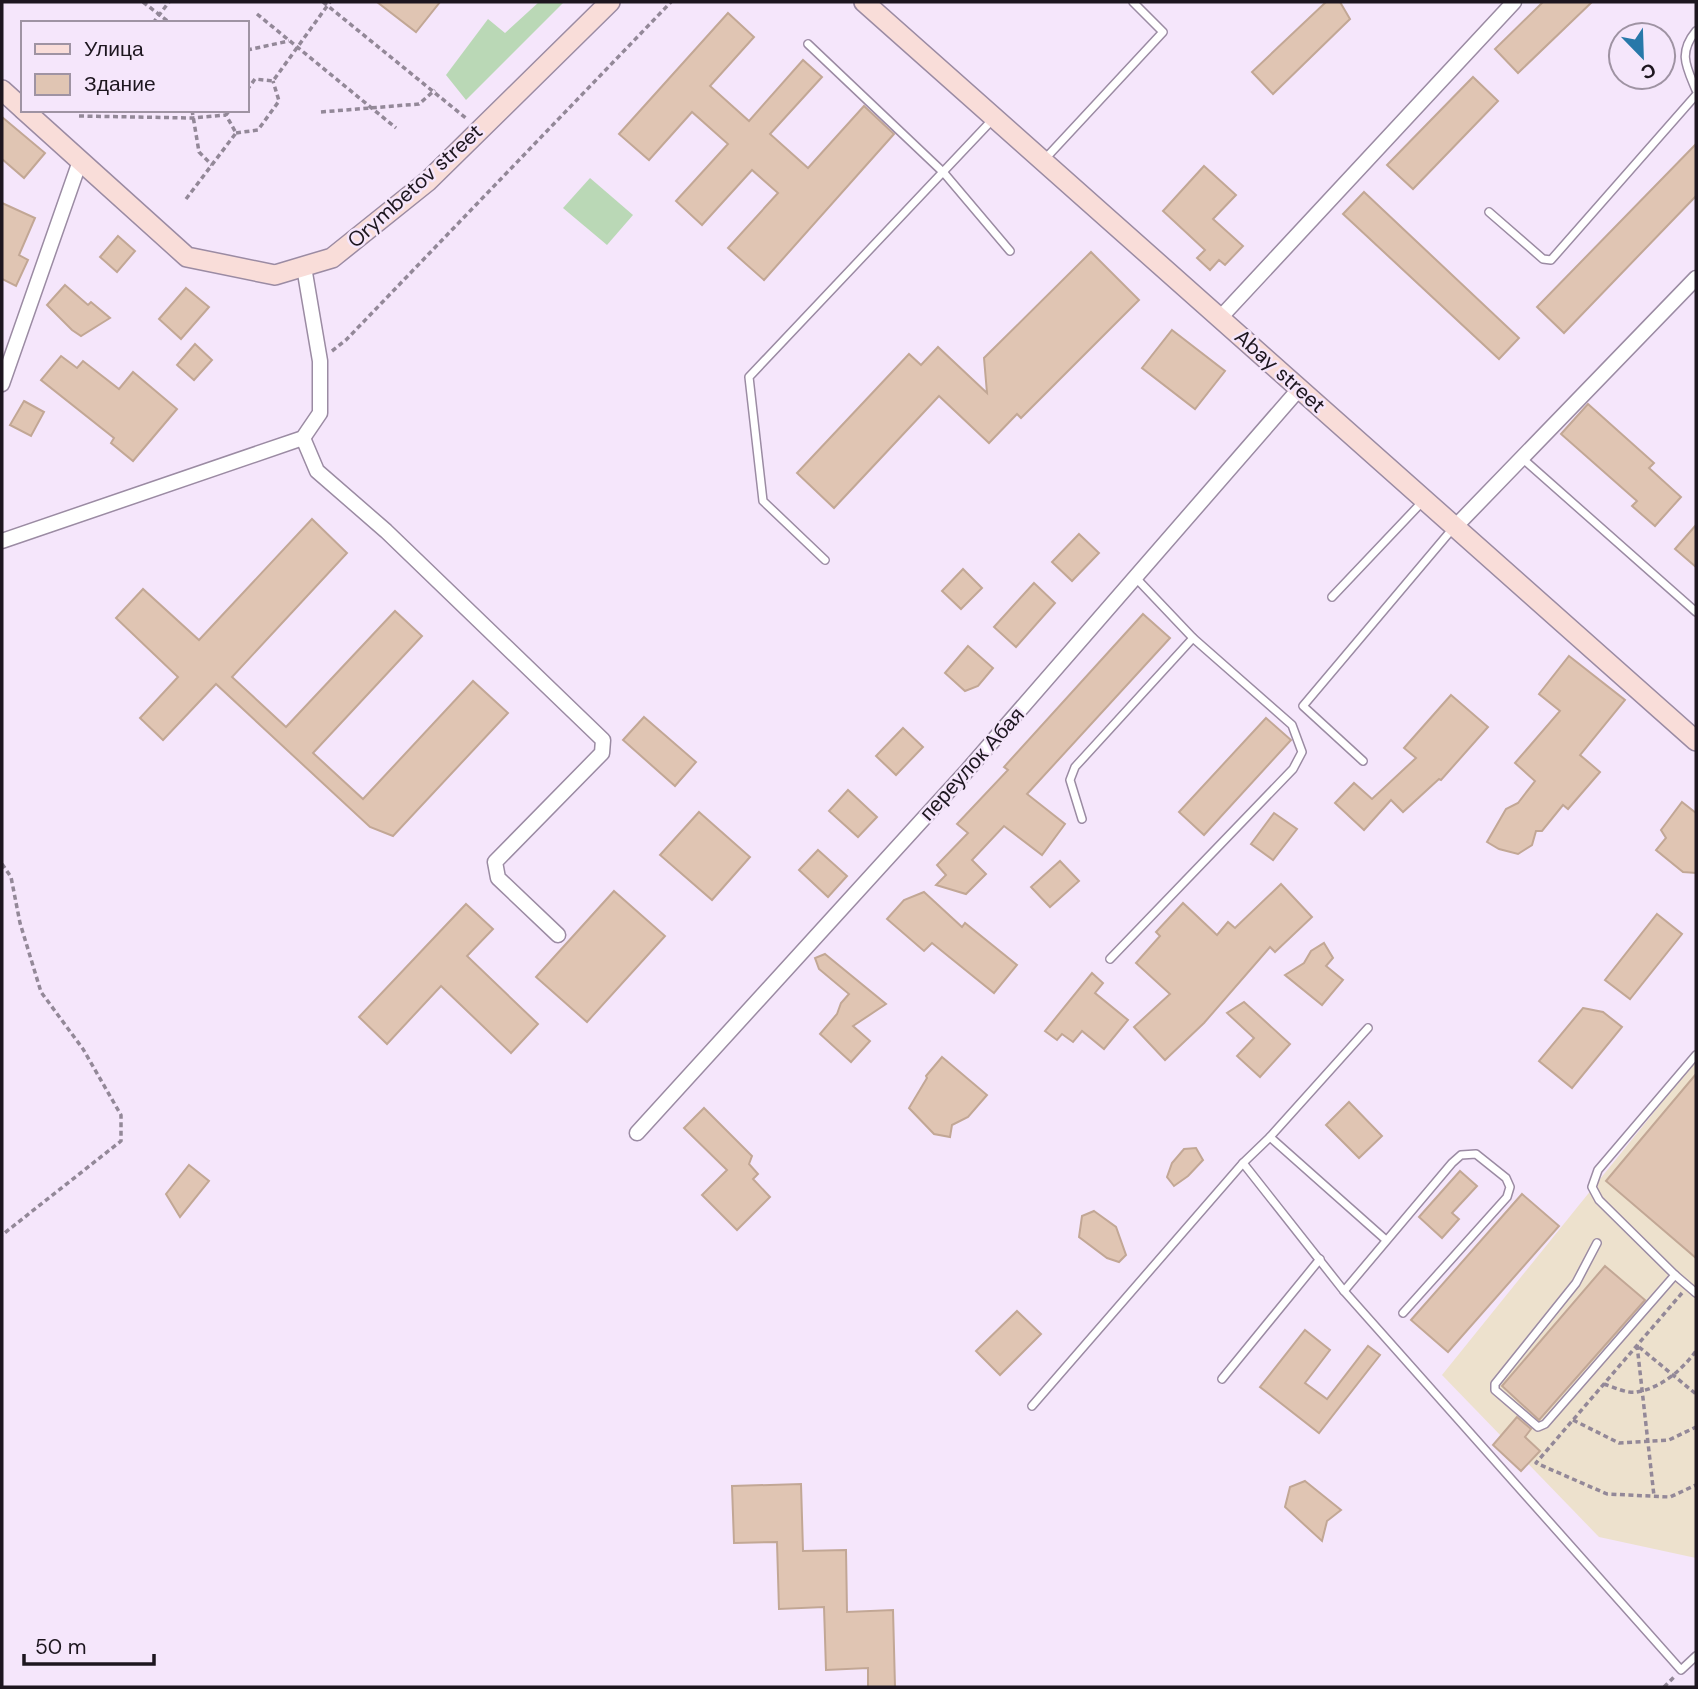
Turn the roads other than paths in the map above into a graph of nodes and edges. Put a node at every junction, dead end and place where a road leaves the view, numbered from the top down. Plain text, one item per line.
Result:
1 (610, 2) edge
2 (864, 2) edge
3 (1133, 2) edge
4 (1514, 2) edge
5 (1696, 31) edge
6 (808, 44) dead end
7 (2, 90) edge
8 (1696, 90) edge
9 (1696, 95) edge
10 (21, 108) edge
11 (25, 112) edge
12 (995, 118) junction
13 (80, 161) junction
14 (1043, 161) junction
15 (944, 173) junction
16 (1489, 212) dead end
17 (1010, 251) dead end
18 (304, 267) junction
19 (1696, 278) edge
20 (1220, 318) junction
21 (3, 380) edge
22 (1299, 388) junction
23 (303, 438) junction
24 (1522, 458) junction
25 (1424, 500) junction
26 (1455, 527) junction
27 (2, 541) edge
28 (825, 561) dead end
29 (1136, 578) junction
30 (1332, 597) dead end
31 (1696, 612) edge
32 (1194, 638) junction
33 (1696, 741) edge
34 (1363, 761) dead end
35 (1082, 819) dead end
36 (558, 935) dead end
37 (1110, 959) dead end
38 (1368, 1028) dead end
39 (1696, 1055) edge
40 (637, 1133) dead end
41 (1270, 1137) junction
42 (1243, 1163) junction
43 (1386, 1240) junction
44 (1597, 1243) dead end
45 (1320, 1259) junction
46 (1675, 1275) junction
47 (1343, 1291) junction
48 (1696, 1293) edge
49 (1403, 1313) dead end
50 (1222, 1378) dead end
51 (1032, 1406) dead end
52 (1696, 1656) edge

1 - 18 main road, Orymbetov street
2 - 12 main road, Abay street
3 - 14 lane
4 - 20 street
5 - 8 lane
6 - 15 lane
7 - 10 main road, Orymbetov street
9 - 16 lane
11 - 13 main road, Orymbetov street
12 - 14 main road, Abay street
12 - 15 lane
13 - 18 main road, Orymbetov street
13 - 21 street
14 - 20 main road, Abay street
15 - 17 lane
15 - 28 lane
18 - 23 street
19 - 24 street
20 - 22 main road, Abay street
22 - 25 main road, Abay street
22 - 29 street, переулок Абая
23 - 27 street
23 - 36 street
24 - 26 street
24 - 31 lane
25 - 26 main road, Abay street
25 - 30 lane
26 - 33 main road, Abay street
26 - 34 lane
29 - 32 lane
29 - 40 street, переулок Абая
32 - 35 lane
32 - 37 lane
38 - 41 lane
39 - 46 lane
41 - 42 lane
41 - 43 lane
42 - 45 lane
42 - 51 lane
43 - 47 lane
43 - 49 lane
44 - 46 lane
45 - 47 lane
45 - 50 lane
46 - 48 lane
47 - 52 lane

